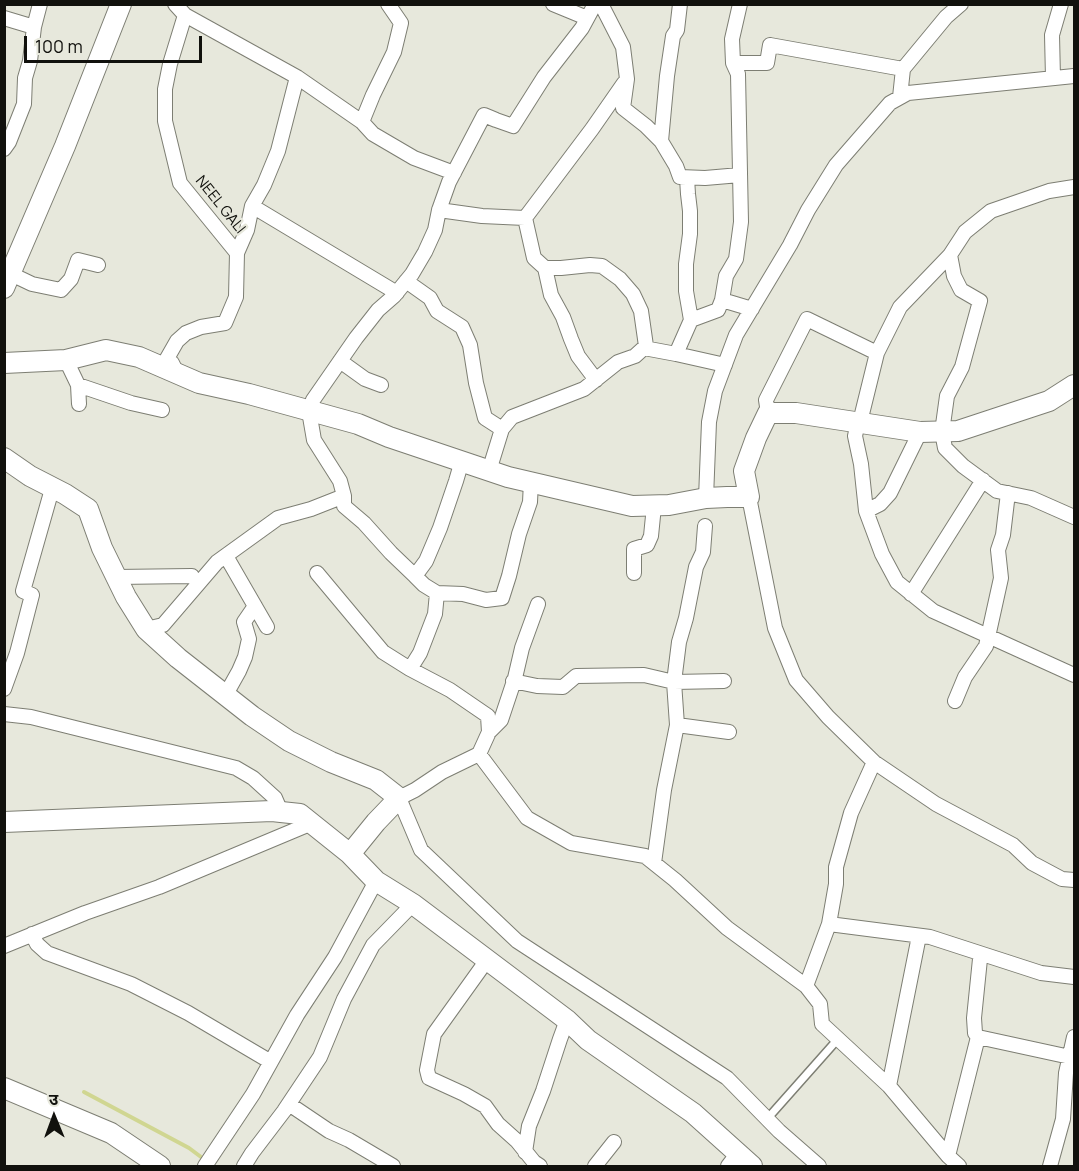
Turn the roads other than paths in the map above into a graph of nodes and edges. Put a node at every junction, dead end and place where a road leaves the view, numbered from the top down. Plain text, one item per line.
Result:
1 (40, 4) edge
2 (121, 4) edge
3 (175, 4) edge
4 (388, 4) edge
5 (553, 4) edge
6 (595, 4) edge
7 (601, 4) edge
8 (680, 4) edge
9 (740, 4) edge
10 (961, 4) edge
11 (1060, 4) edge
12 (945, 11) edge
13 (185, 15) junction
14 (4, 18) edge
15 (587, 18) junction
16 (34, 27) junction
17 (733, 63) junction
18 (903, 69) junction
19 (1074, 76) edge
20 (297, 77) junction
21 (1053, 78) junction
22 (627, 79) junction
23 (900, 97) junction
24 (362, 122) junction
25 (661, 141) junction
26 (4, 149) edge
27 (454, 173) junction
28 (740, 175) junction
29 (687, 178) junction
30 (1074, 187) edge
31 (252, 206) junction
32 (439, 210) junction
33 (525, 218) junction
34 (237, 253) junction
35 (950, 255) junction
36 (98, 264) dead end
37 (545, 268) junction
38 (8, 281) edge
39 (406, 281) junction
40 (397, 293) junction
41 (722, 300) junction
42 (752, 309) junction
43 (691, 320) junction
44 (644, 348) junction
45 (877, 353) junction
46 (676, 354) junction
47 (66, 360) junction
48 (340, 361) junction
49 (4, 363) edge
50 (725, 365) junction
51 (177, 374) junction
52 (596, 380) junction
53 (78, 385) junction
54 (381, 385) dead end
55 (1074, 385) edge
56 (78, 404) dead end
57 (162, 410) dead end
58 (309, 411) junction
59 (768, 413) junction
60 (858, 422) junction
61 (502, 429) junction
62 (920, 432) junction
63 (942, 432) junction
64 (4, 458) edge
65 (452, 458) junction
66 (489, 471) junction
67 (983, 480) junction
68 (531, 482) junction
69 (52, 489) junction
70 (1008, 493) junction
71 (345, 496) junction
72 (749, 497) junction
73 (706, 498) junction
74 (654, 506) junction
75 (866, 511) junction
76 (1074, 517) edge
77 (705, 526) dead end
78 (226, 556) junction
79 (317, 573) dead end
80 (634, 573) dead end
81 (192, 576) dead end
82 (415, 576) junction
83 (116, 577) junction
84 (437, 592) junction
85 (911, 594) junction
86 (538, 604) dead end
87 (255, 606) junction
88 (267, 627) dead end
89 (146, 629) junction
90 (989, 636) junction
91 (410, 669) junction
92 (1074, 675) edge
93 (513, 681) junction
94 (724, 681) dead end
95 (674, 682) junction
96 (4, 689) edge
97 (225, 696) junction
98 (955, 701) dead end
99 (4, 714) edge
100 (677, 725) junction
101 (489, 732) junction
102 (729, 732) dead end
103 (479, 754) junction
104 (874, 762) junction
105 (399, 798) junction
106 (281, 812) junction
107 (4, 822) edge
108 (312, 823) junction
109 (350, 854) junction
110 (654, 863) junction
111 (1074, 880) edge
112 (376, 881) junction
113 (413, 904) junction
114 (829, 924) junction
115 (32, 934) junction
116 (919, 936) junction
117 (4, 946) edge
118 (979, 953) junction
119 (487, 960) junction
120 (1074, 977) edge
121 (806, 986) junction
122 (567, 1020) junction
123 (978, 1037) junction
124 (1074, 1037) edge
125 (838, 1039) junction
126 (1070, 1057) junction
127 (271, 1062) junction
128 (889, 1086) junction
129 (4, 1088) edge
130 (289, 1104) junction
131 (767, 1119) junction
132 (614, 1142) dead end
133 (525, 1152) junction
134 (948, 1156) junction
135 (739, 1162) edge
136 (160, 1167) edge
137 (205, 1167) edge
138 (244, 1167) edge
139 (393, 1167) edge
140 (540, 1167) edge
141 (595, 1167) edge
142 (819, 1167) edge
143 (959, 1167) edge
144 (1050, 1167) edge

1 - 16 street
2 - 38 street
3 - 13 street
4 - 24 street
5 - 15 street
6 - 15 street
7 - 22 street
8 - 25 street
9 - 17 street
10 - 12 street
11 - 21 street
12 - 18 street
13 - 20 street
13 - 34 street, NEEL GALI
14 - 16 street
15 - 27 street
16 - 26 street
17 - 18 street
17 - 28 street
18 - 23 street
19 - 21 street
20 - 24 street
20 - 31 street
21 - 23 street
22 - 25 street
22 - 33 street
23 - 42 street
24 - 27 street
25 - 29 street
27 - 32 street
28 - 29 street
28 - 41 street
29 - 43 street
30 - 35 street
31 - 34 street
31 - 40 street
32 - 33 street
32 - 39 street
33 - 37 street
34 - 51 street, NEEL GALI
35 - 45 street
35 - 63 street
36 - 38 street
37 - 44 street
37 - 52 street
39 - 40 street
39 - 61 street
40 - 48 street
41 - 42 street
41 - 43 street
42 - 50 street
43 - 46 street
44 - 46 street
44 - 52 street
45 - 59 street
45 - 60 street
46 - 50 street
47 - 49 street
47 - 51 street
47 - 53 street
48 - 54 street
48 - 58 street
50 - 73 street
51 - 58 street
52 - 61 street
53 - 56 street
53 - 57 street
55 - 63 street
58 - 65 street
58 - 71 street
59 - 60 street
59 - 72 street
60 - 62 street
60 - 75 street
61 - 66 street
62 - 63 street
62 - 75 street
63 - 67 street
64 - 69 street
65 - 66 street
65 - 82 street
66 - 68 street
67 - 70 street
67 - 85 street
68 - 74 street
68 - 84 street
69 - 83 street
69 - 96 street
70 - 76 street
70 - 90 street
71 - 78 street
71 - 82 street
72 - 73 street
72 - 104 street
73 - 74 street
74 - 80 street
75 - 85 street
77 - 95 street
78 - 87 street
78 - 89 street
79 - 91 street
81 - 83 street
82 - 84 street
83 - 89 street
84 - 91 street
85 - 90 street
86 - 93 street
87 - 88 street
87 - 97 street
89 - 97 street
90 - 92 street
90 - 98 street
91 - 101 street
93 - 95 street
93 - 101 street
94 - 95 street
95 - 100 street
97 - 105 street
99 - 106 street
100 - 102 street
100 - 110 street
101 - 103 street
103 - 105 street
103 - 110 street
104 - 111 street
104 - 114 street
105 - 109 street
105 - 131 street
106 - 107 street
106 - 108 street
108 - 109 street
108 - 115 street
109 - 112 street
110 - 121 street
112 - 113 street
112 - 127 street
113 - 119 street
113 - 130 street
114 - 116 street
114 - 121 street
115 - 117 street
115 - 127 street
116 - 118 street
116 - 128 street
118 - 120 street
118 - 123 street
119 - 122 street
119 - 133 street
121 - 125 street
122 - 133 street
122 - 135 street
123 - 126 street
123 - 134 street
124 - 126 street
125 - 128 street
125 - 131 lane
126 - 144 street
127 - 137 street
128 - 134 street
129 - 136 street
130 - 138 street
130 - 139 street
131 - 142 street
132 - 141 street
133 - 140 street
134 - 143 street

